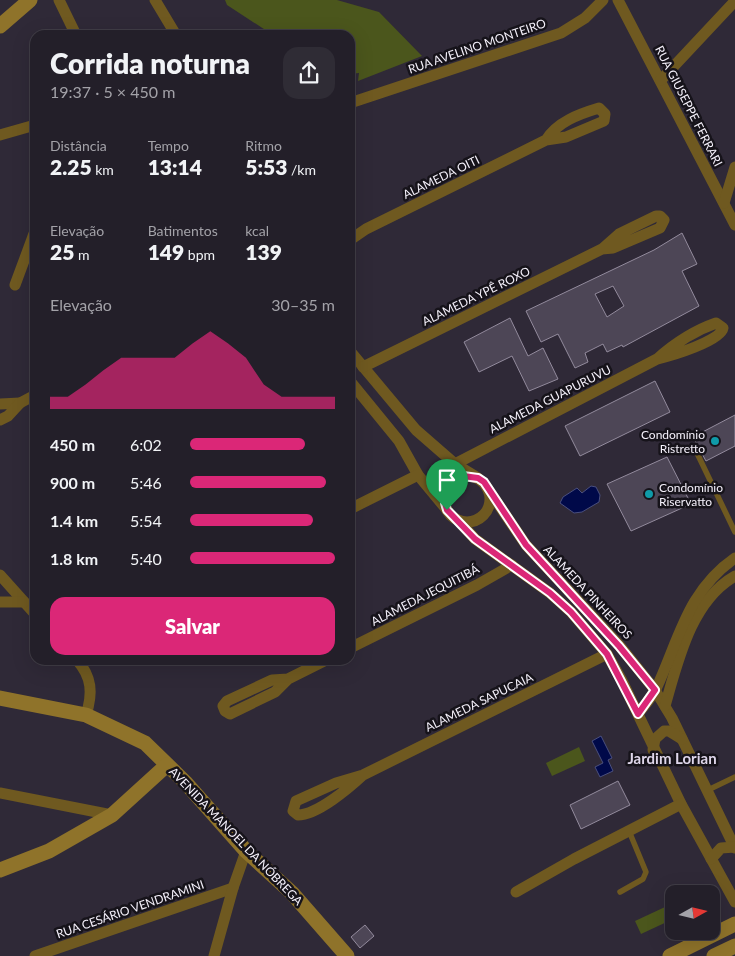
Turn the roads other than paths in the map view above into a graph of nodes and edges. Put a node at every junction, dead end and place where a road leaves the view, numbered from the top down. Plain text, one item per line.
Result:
1 (30, 0) edge
2 (59, 0) edge
3 (154, 0) edge
4 (603, 0) edge
5 (618, 0) edge
6 (735, 1) edge
7 (0, 26) edge
8 (74, 30) edge
9 (173, 30) edge
10 (661, 80) junction
11 (355, 101) edge
12 (30, 126) edge
13 (0, 135) edge
14 (546, 140) junction
15 (735, 167) edge
16 (724, 203) junction
17 (735, 225) edge
18 (355, 237) edge
19 (30, 245) edge
20 (602, 249) junction
21 (16, 285) dead end
22 (355, 357) edge
23 (657, 359) junction
24 (363, 367) junction
25 (355, 387) edge
26 (30, 398) edge
27 (20, 403) junction
28 (0, 404) edge
29 (0, 420) edge
30 (696, 451) dead end
31 (455, 464) junction
32 (418, 476) junction
33 (478, 478) junction
34 (488, 489) junction
35 (355, 507) edge
36 (447, 510) junction
37 (458, 520) junction
38 (735, 532) edge
39 (735, 558) edge
40 (512, 565) junction
41 (725, 565) junction
42 (0, 575) edge
43 (733, 577) edge
44 (0, 602) edge
45 (24, 602) junction
46 (30, 609) edge
47 (355, 646) edge
48 (607, 654) junction
49 (80, 665) edge
50 (316, 665) edge
51 (288, 679) junction
52 (655, 690) junction
53 (0, 698) edge
54 (665, 706) junction
55 (638, 714) junction
56 (86, 715) junction
57 (683, 740) junction
58 (653, 750) junction
59 (167, 764) junction
60 (363, 775) junction
61 (735, 777) edge
62 (708, 790) junction
63 (0, 793) edge
64 (681, 804) junction
65 (112, 815) junction
66 (629, 831) junction
67 (735, 848) edge
68 (246, 851) junction
69 (712, 859) junction
70 (0, 870) edge
71 (233, 888) junction
72 (516, 892) dead end
73 (620, 892) dead end
74 (735, 902) edge
75 (735, 924) edge
76 (735, 946) edge
77 (35, 956) edge
78 (214, 956) edge
79 (347, 956) edge
80 (670, 956) edge
81 (714, 956) edge

1 - 7 main road
2 - 8 street
3 - 9 street
4 - 11 street, RUA AVELINO MONTEIRO
5 - 10 street, RUA GIUSEPPE FERRARI
6 - 10 street
10 - 16 street, RUA GIUSEPPE FERRARI
12 - 13 street
14 - 14 street, ALAMEDA OITI
14 - 18 street, ALAMEDA OITI
15 - 16 street
16 - 17 street, RUA GIUSEPPE FERRARI
19 - 21 street
20 - 20 street, ALAMEDA YPÊ ROXO
20 - 24 street, ALAMEDA YPÊ ROXO
22 - 24 street
23 - 23 street, ALAMEDA GUAPURUVU
23 - 31 street, ALAMEDA GUAPURUVU
24 - 31 street
25 - 32 street
26 - 27 street
27 - 28 street
27 - 29 street
30 - 38 lane
31 - 33 street
32 - 35 street
32 - 36 street
33 - 34 street
33 - 36 street
34 - 37 street
34 - 52 street, ALAMEDA PINHEIROS
36 - 37 street
37 - 40 street
39 - 41 street
40 - 47 street, ALAMEDA JEQUITIBÁ
40 - 48 street
41 - 43 street
41 - 52 street
42 - 45 street
43 - 54 street
44 - 45 street
45 - 46 street
48 - 55 street
48 - 60 street, ALAMEDA SAPUCAIA
49 - 56 street
50 - 51 street
51 - 51 street
52 - 54 street, ALAMEDA PINHEIROS
52 - 55 street
53 - 56 main road, AVENIDA MANOEL DA NÓBREGA
54 - 57 street, ALAMEDA PINHEIROS
55 - 58 street
56 - 59 main road, AVENIDA MANOEL DA NÓBREGA
57 - 58 street
57 - 62 street, ALAMEDA PINHEIROS
58 - 64 street
59 - 65 main road
59 - 68 main road, AVENIDA MANOEL DA NÓBREGA
60 - 60 street, ALAMEDA SAPUCAIA
61 - 62 lane
62 - 67 street, ALAMEDA PINHEIROS
63 - 65 street
64 - 66 street
64 - 69 street
65 - 70 main road
66 - 72 street
66 - 73 lane
67 - 69 street
68 - 71 street
68 - 79 main road, AVENIDA MANOEL DA NÓBREGA
69 - 74 street
71 - 77 street, RUA CESÁRIO VENDRAMINI
71 - 78 street
75 - 80 main road
76 - 81 main road

